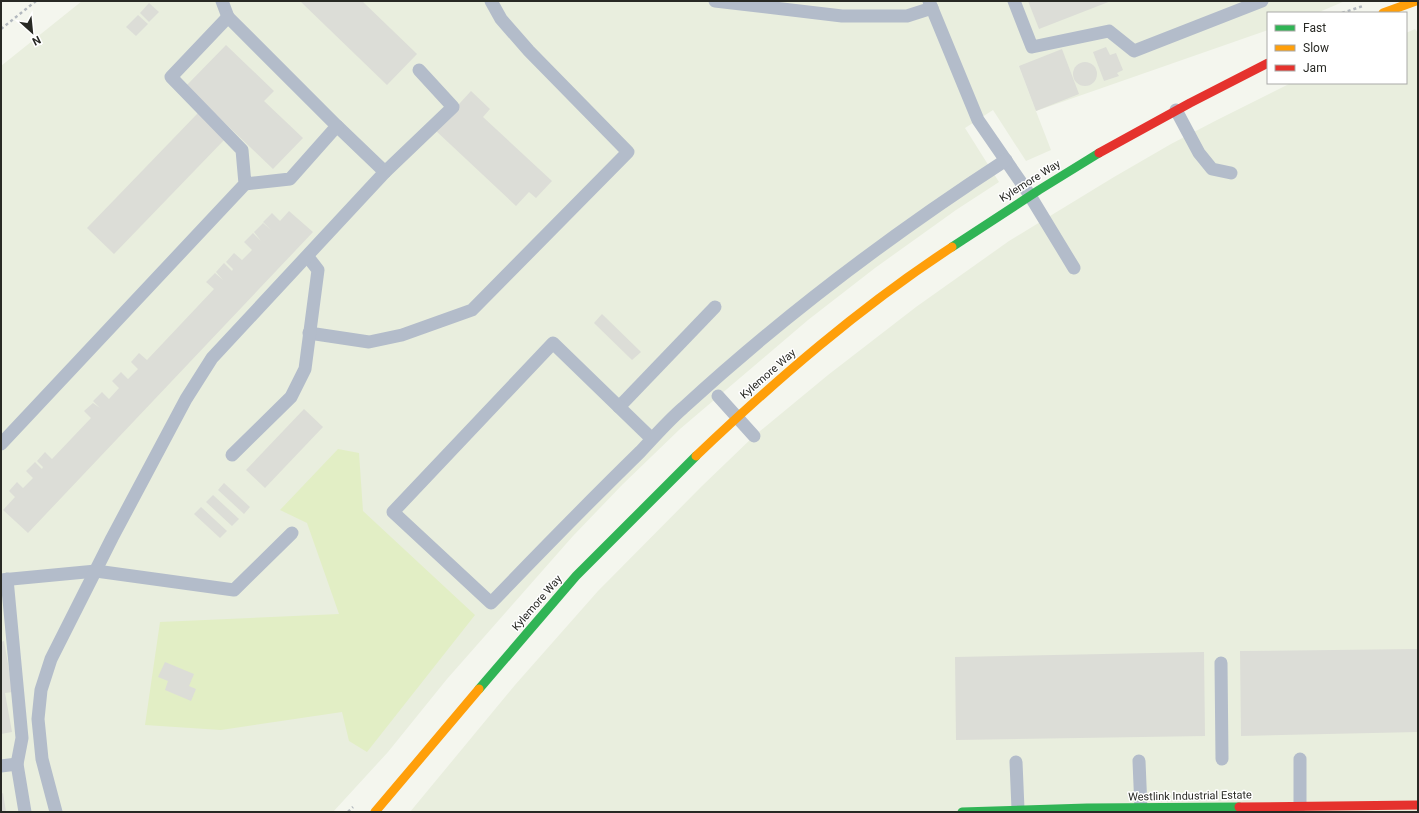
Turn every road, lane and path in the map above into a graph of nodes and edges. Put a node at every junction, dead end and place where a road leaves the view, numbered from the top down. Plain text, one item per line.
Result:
1 (36, 1) edge
2 (222, 1) edge
3 (491, 1) edge
4 (715, 1) edge
5 (1014, 1) edge
6 (1262, 1) edge
7 (1416, 1) edge
8 (1366, 4) dead end
9 (930, 5) edge
10 (1345, 12) edge
11 (1386, 12) edge
12 (228, 17) junction
13 (1, 29) edge
14 (1267, 64) edge
15 (419, 70) dead end
16 (1176, 110) junction
17 (337, 126) junction
18 (1006, 160) junction
19 (385, 172) junction
20 (1231, 174) dead end
21 (245, 184) junction
22 (1029, 194) junction
23 (308, 257) junction
24 (1074, 268) dead end
25 (715, 307) dead end
26 (309, 333) junction
27 (718, 396) dead end
28 (619, 407) junction
29 (737, 417) junction
30 (754, 436) dead end
31 (652, 439) junction
32 (1, 444) edge
33 (232, 455) dead end
34 (292, 533) dead end
35 (96, 571) junction
36 (4, 580) edge
37 (1221, 663) dead end
38 (1222, 759) dead end
39 (1300, 759) dead end
40 (1139, 761) dead end
41 (1016, 762) dead end
42 (16, 764) junction
43 (1, 766) edge
44 (1418, 805) edge
45 (1300, 806) junction
46 (1141, 809) junction
47 (1348, 809) edge
48 (1018, 810) junction
49 (1087, 810) edge
50 (1222, 810) edge
51 (25, 812) edge
52 (56, 812) edge
53 (375, 812) edge
54 (962, 812) edge

1 - 13 path
2 - 12 lane
3 - 26 lane
4 - 9 lane
5 - 6 lane
7 - 11 street
8 - 10 path
9 - 18 lane
12 - 17 lane
12 - 21 lane
14 - 16 street, Kylemore Way
15 - 19 lane
16 - 20 lane
16 - 22 street, Kylemore Way
17 - 19 lane
17 - 21 lane
18 - 22 lane
18 - 31 lane
19 - 23 lane
21 - 32 lane
22 - 24 lane
22 - 29 street, Kylemore Way
23 - 26 lane
23 - 35 lane
25 - 28 lane
26 - 33 lane
27 - 29 lane
28 - 31 lane
28 - 31 lane
29 - 30 lane
29 - 53 street, Kylemore Way
34 - 35 lane
35 - 36 lane
35 - 52 lane
36 - 42 lane
37 - 38 lane
39 - 45 lane
40 - 46 lane
41 - 48 lane
42 - 43 lane
42 - 51 lane
44 - 47 street, Westlink Industrial Estate
45 - 47 street, Westlink Industrial Estate
45 - 50 street, Westlink Industrial Estate
46 - 49 street, Westlink Industrial Estate
46 - 50 street, Westlink Industrial Estate
48 - 49 street, Westlink Industrial Estate
48 - 54 street, Westlink Industrial Estate

